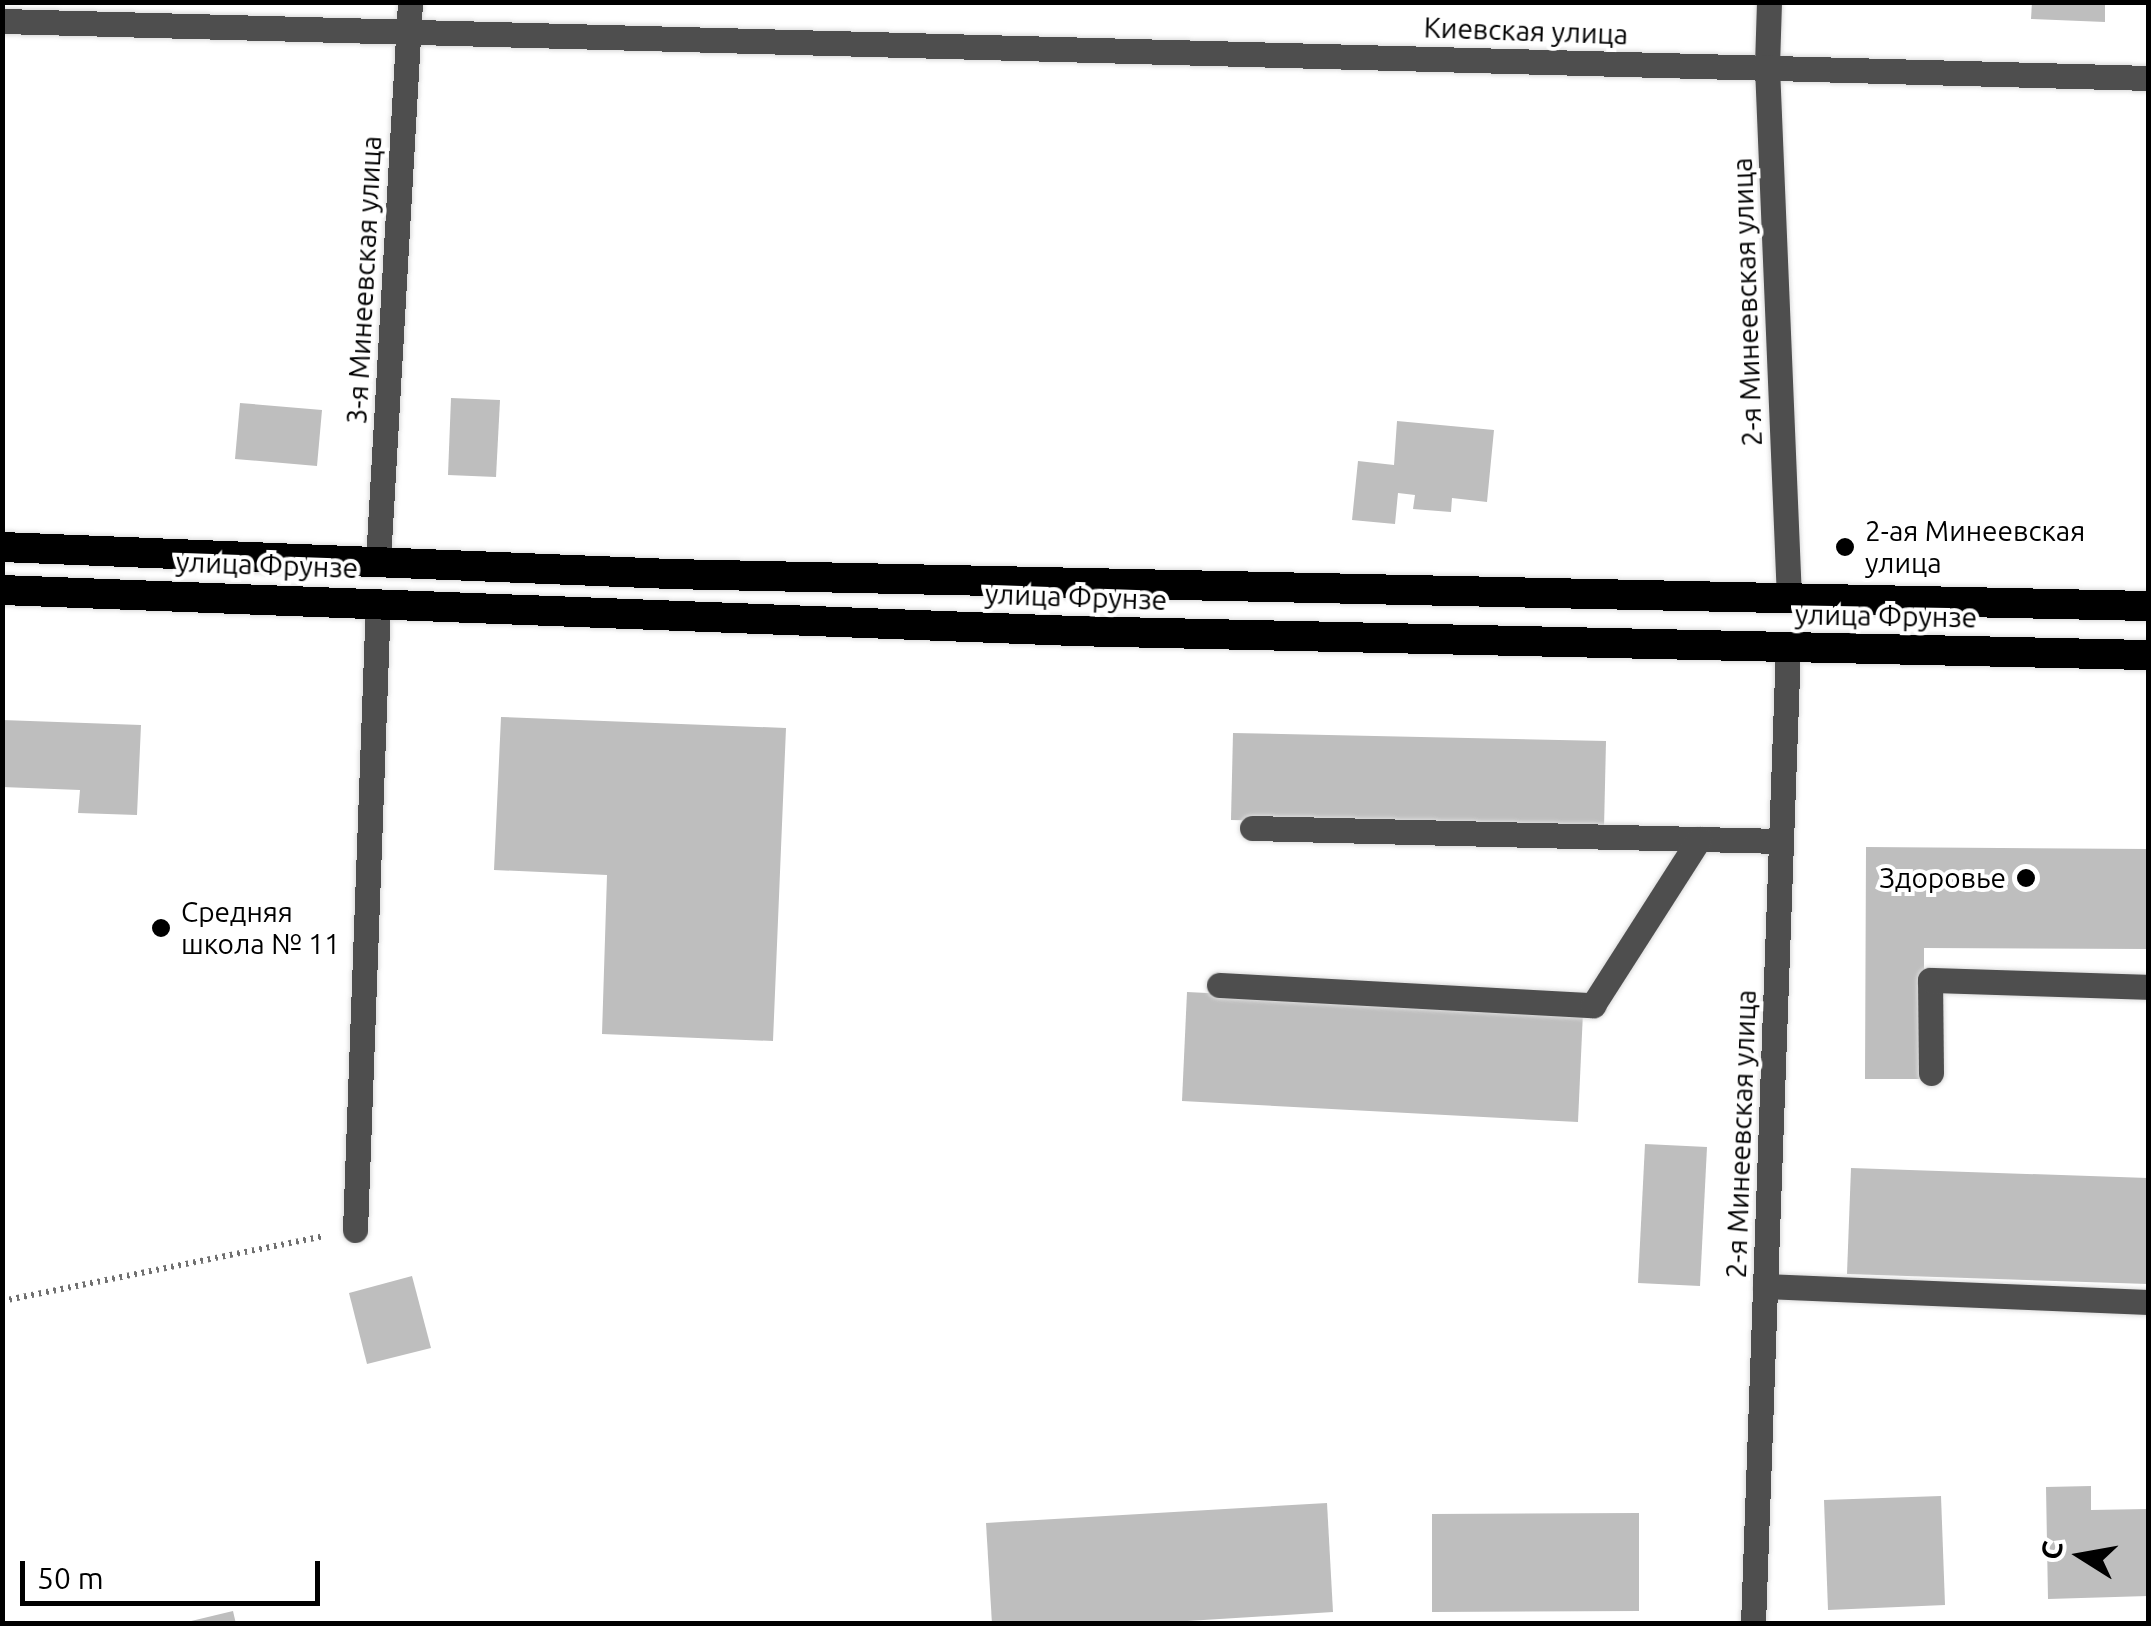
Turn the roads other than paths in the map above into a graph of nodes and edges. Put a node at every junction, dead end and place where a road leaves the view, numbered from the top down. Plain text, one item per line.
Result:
1 (410, 2) edge
2 (1769, 2) edge
3 (2, 21) edge
4 (409, 30) junction
5 (1767, 67) junction
6 (2148, 78) edge
7 (2, 548) edge
8 (378, 561) junction
9 (2, 590) edge
10 (1789, 598) junction
11 (378, 601) junction
12 (2148, 606) edge
13 (1788, 646) junction
14 (2148, 654) edge
15 (1252, 828) dead end
16 (1699, 839) junction
17 (1782, 841) junction
18 (1218, 985) dead end
19 (2148, 987) edge
20 (1931, 1073) dead end
21 (355, 1230) road end
22 (1766, 1286) junction
23 (2148, 1302) edge
24 (1753, 1624) edge

1 - 4 street, 3-я Минеевская улица
2 - 5 street, 2-я Минеевская улица
3 - 4 street, Киевская улица
4 - 5 street, Киевская улица
4 - 8 street, 3-я Минеевская улица
5 - 6 street, Киевская улица
5 - 10 street, 2-я Минеевская улица
7 - 8 highway, улица Фрунзе
8 - 10 highway, улица Фрунзе
8 - 11 highway
9 - 11 highway, улица Фрунзе
10 - 12 highway, улица Фрунзе
10 - 13 highway
11 - 13 highway, улица Фрунзе
11 - 21 street
13 - 14 highway, улица Фрунзе
13 - 17 street, 2-я Минеевская улица
15 - 16 street
16 - 17 street
16 - 18 street
17 - 22 street, 2-я Минеевская улица
19 - 20 street
22 - 23 street
22 - 24 street, 2-я Минеевская улица

